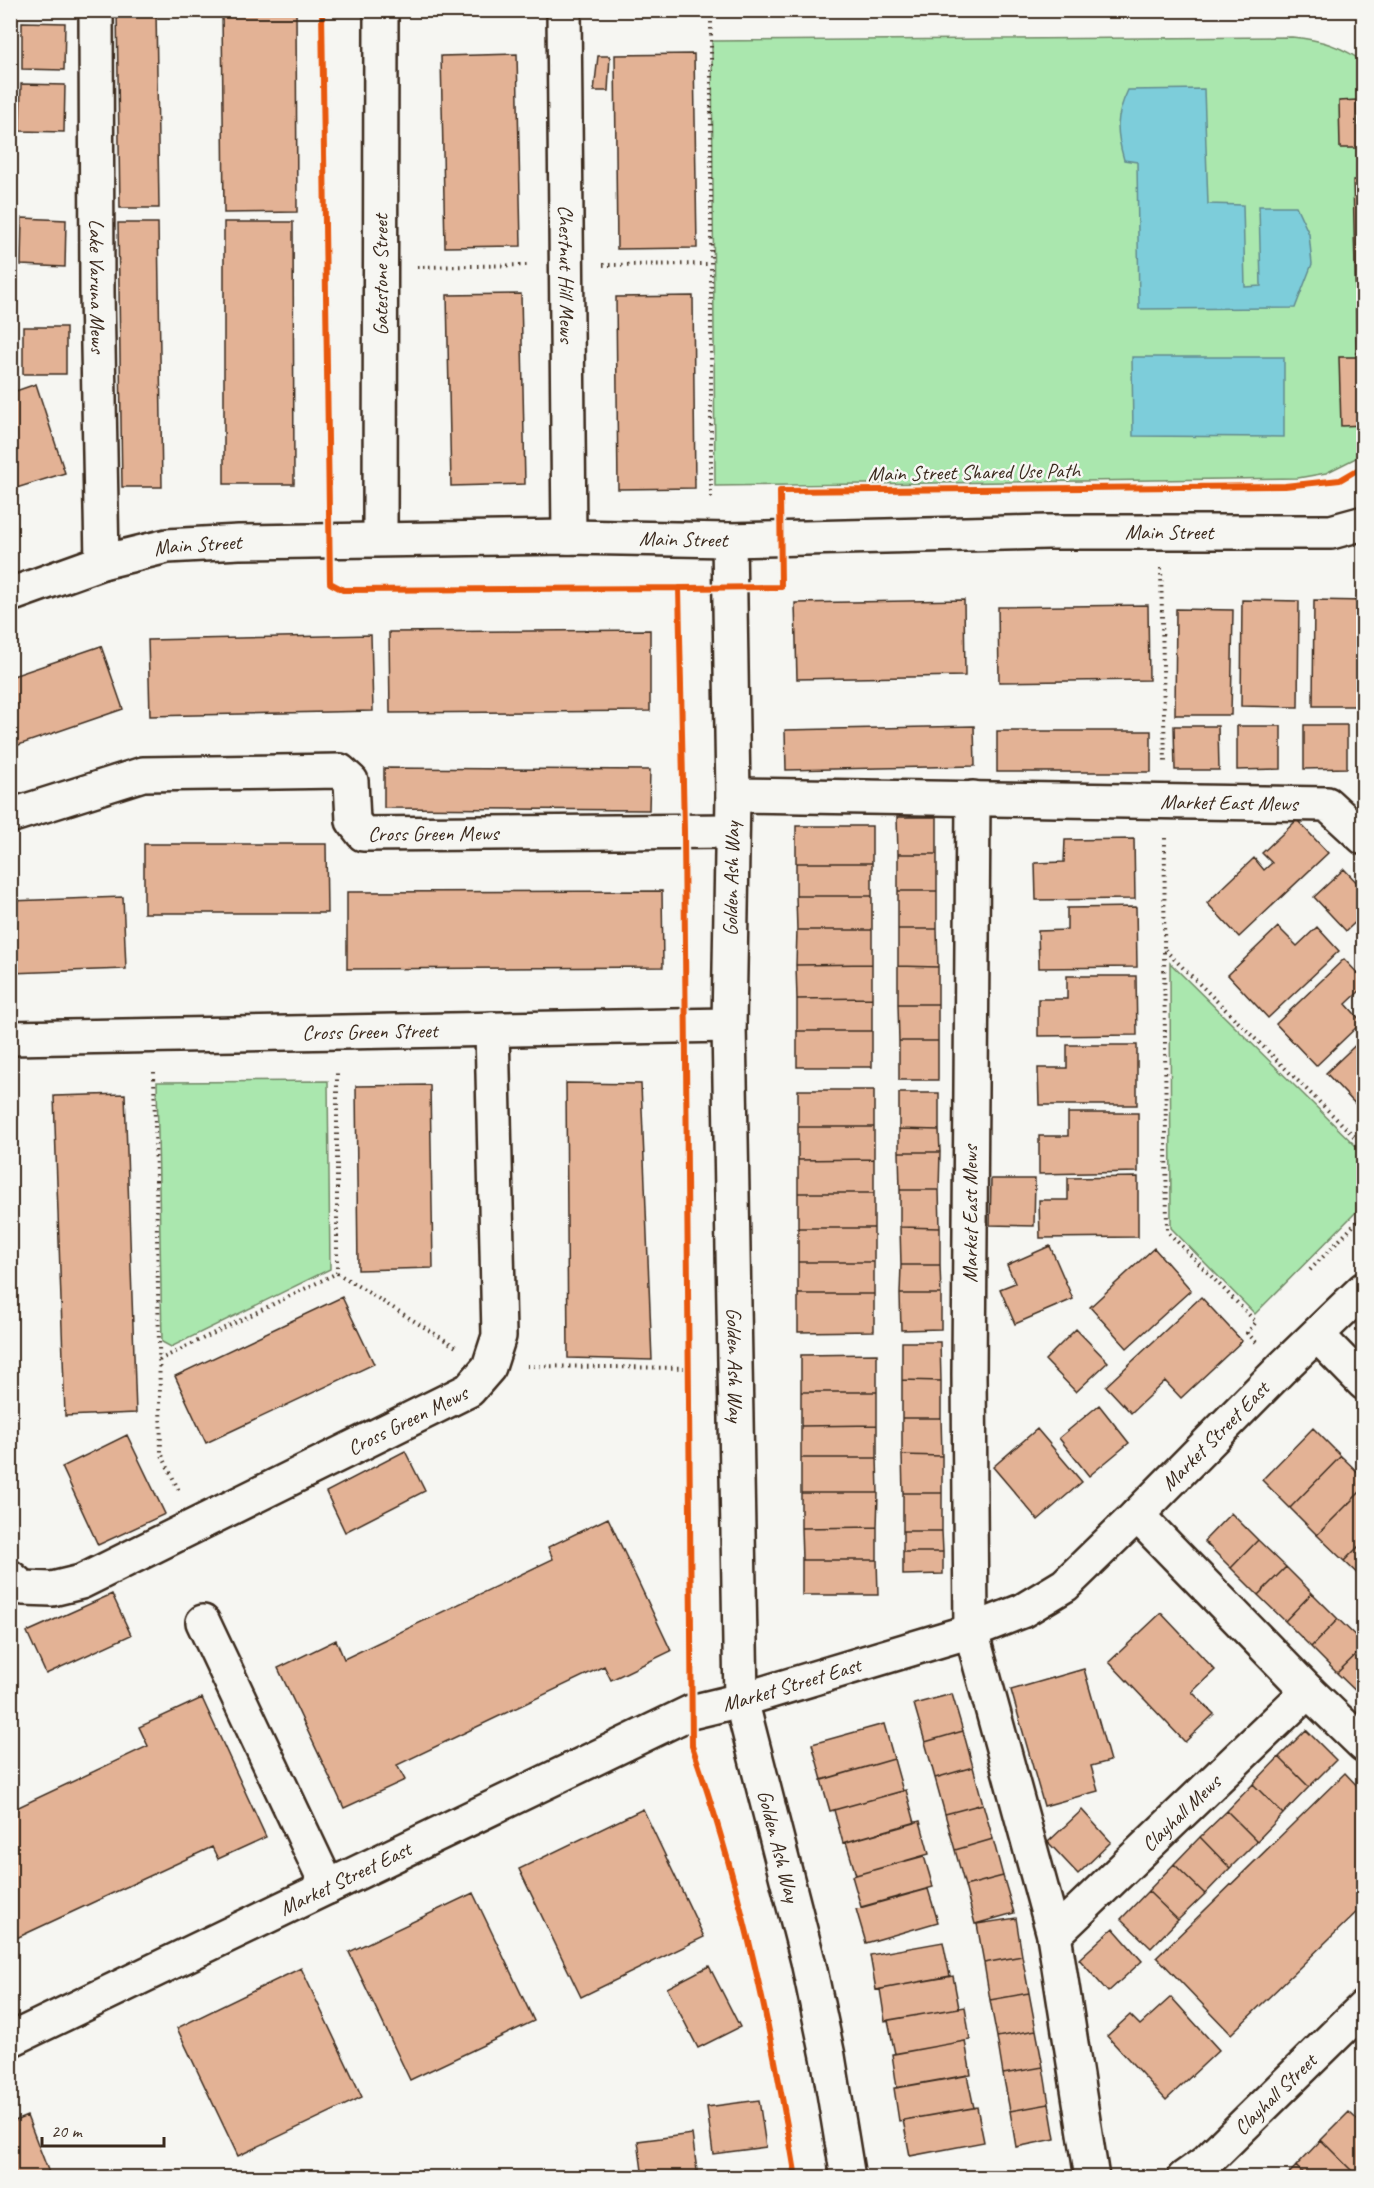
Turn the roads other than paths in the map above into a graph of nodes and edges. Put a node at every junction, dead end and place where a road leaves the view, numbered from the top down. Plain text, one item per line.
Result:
1 (96, 10) edge
2 (381, 10) edge
3 (564, 10) edge
4 (1364, 523) edge
5 (569, 537) junction
6 (380, 539) junction
7 (720, 539) junction
8 (102, 562) junction
9 (10, 595) edge
10 (733, 795) junction
11 (973, 798) junction
12 (10, 816) edge
13 (732, 831) junction
14 (1364, 838) edge
15 (729, 1025) junction
16 (492, 1029) junction
17 (10, 1038) edge
18 (1364, 1289) edge
19 (1317, 1335) junction
20 (1364, 1383) edge
21 (1137, 1515) junction
22 (10, 1577) edge
23 (203, 1622) dead end
24 (971, 1631) junction
25 (1308, 1691) junction
26 (741, 1700) junction
27 (1364, 1745) edge
28 (328, 1887) junction
29 (1054, 1935) junction
30 (1364, 2007) edge
31 (10, 2040) edge
32 (848, 2178) edge
33 (1092, 2178) edge
34 (1184, 2178) edge

1 - 8 street, Lake Varuna Mews
2 - 6 street, Gatestone Street
3 - 5 street, Chestnut Hill Mews
4 - 7 street, Main Street
5 - 6 street, Main Street
5 - 7 street, Main Street
6 - 8 street, Main Street
7 - 10 street, Golden Ash Way
8 - 9 street, Main Street
10 - 11 street, Market East Mews
10 - 13 street, Golden Ash Way
11 - 14 street, Market East Mews
11 - 24 street, Market East Mews
12 - 13 street, Cross Green Mews
13 - 15 street, Golden Ash Way
15 - 16 street, Cross Green Street
15 - 26 street, Golden Ash Way
16 - 17 street, Cross Green Street
16 - 22 street, Cross Green Mews
18 - 19 street, Market Street East
19 - 20 street
19 - 21 street, Market Street East
21 - 24 street, Market Street East
21 - 25 street
23 - 28 street
24 - 26 street, Market Street East
24 - 29 street
25 - 27 street
25 - 29 street, Clayhall Mews
26 - 28 street, Market Street East
26 - 32 street, Golden Ash Way
28 - 31 street, Market Street East
29 - 33 street
30 - 34 street, Clayhall Street

